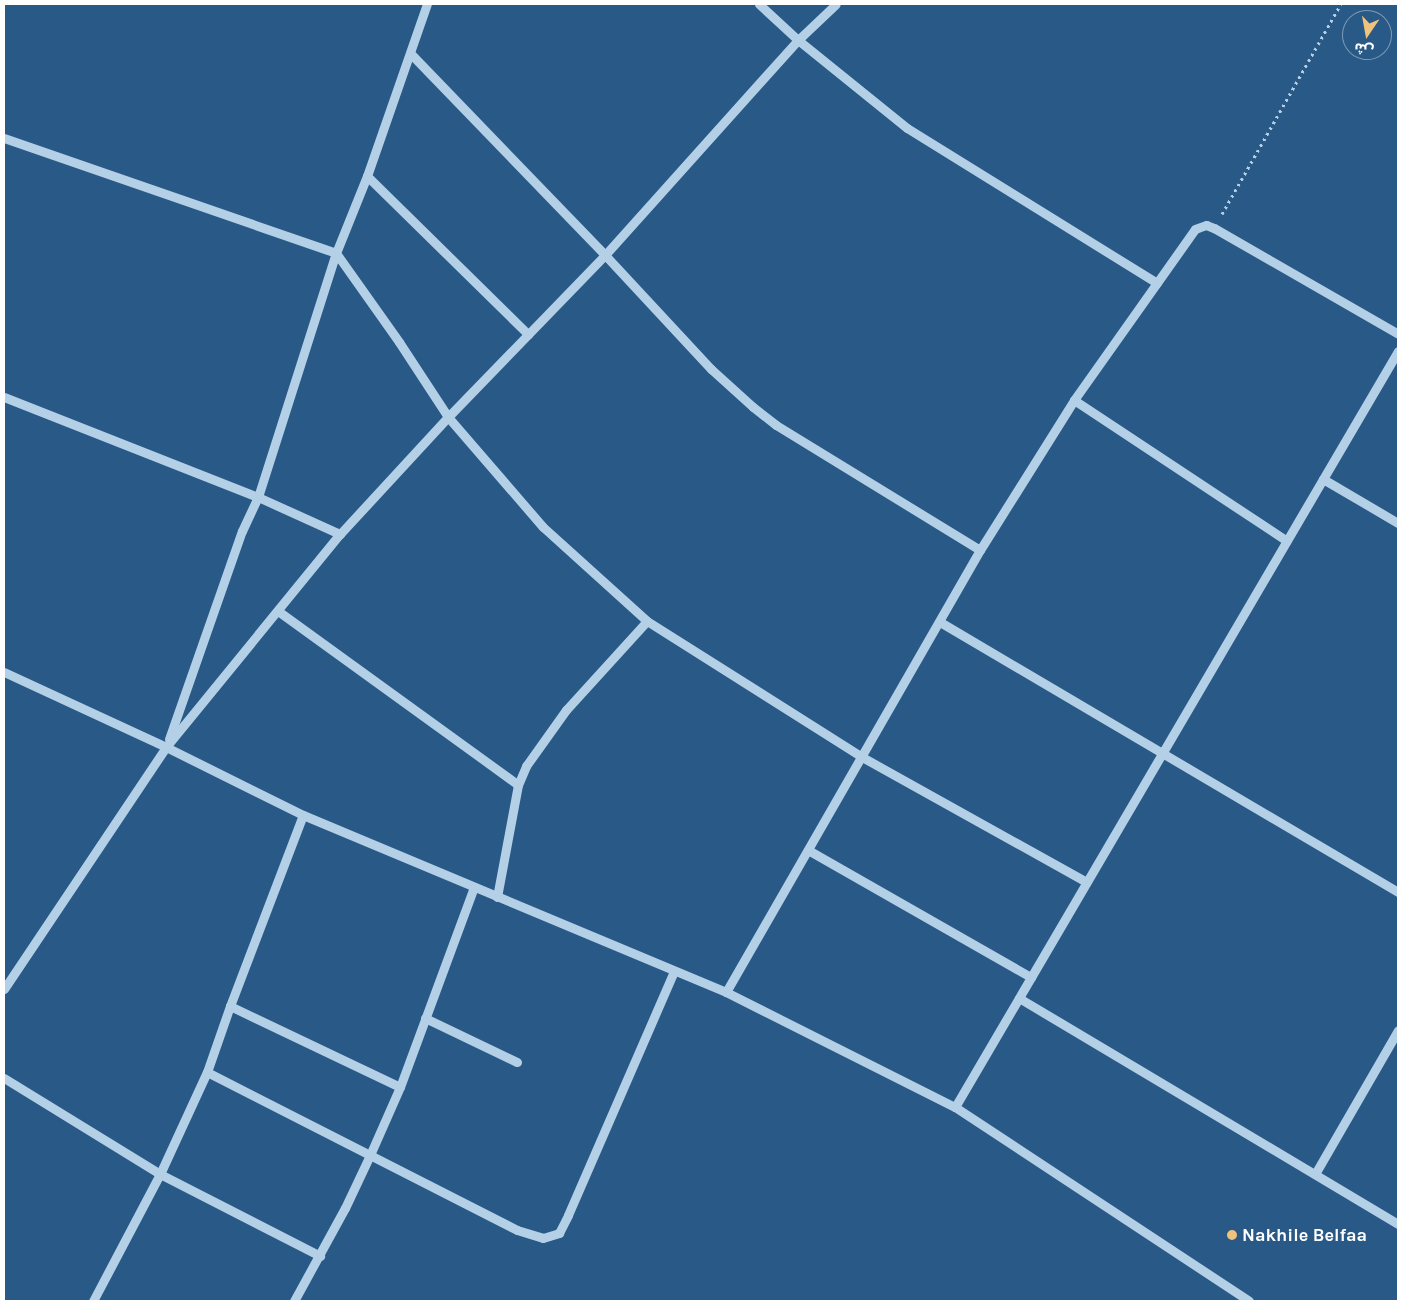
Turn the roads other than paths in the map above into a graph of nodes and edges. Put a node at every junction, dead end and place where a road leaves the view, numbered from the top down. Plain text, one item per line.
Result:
1 (427, 4) edge
2 (759, 4) edge
3 (836, 4) edge
4 (798, 40) junction
5 (411, 54) junction
6 (4, 138) edge
7 (367, 176) junction
8 (336, 253) junction
9 (605, 255) junction
10 (1157, 284) junction
11 (528, 334) junction
12 (1398, 334) edge
13 (1398, 351) edge
14 (4, 397) edge
15 (1074, 400) junction
16 (448, 417) junction
17 (1323, 479) junction
18 (258, 497) junction
19 (1398, 523) edge
20 (340, 534) junction
21 (1287, 541) junction
22 (980, 550) junction
23 (278, 611) junction
24 (647, 621) junction
25 (940, 622) junction
26 (4, 672) edge
27 (166, 746) junction
28 (1163, 753) junction
29 (862, 757) junction
30 (518, 785) junction
31 (303, 815) junction
32 (808, 850) junction
33 (1087, 882) junction
34 (474, 887) junction
35 (1398, 892) edge
36 (497, 898) junction
37 (674, 971) junction
38 (1032, 977) junction
39 (4, 989) edge
40 (726, 992) junction
41 (1019, 998) junction
42 (230, 1006) junction
43 (425, 1018) junction
44 (1398, 1030) edge
45 (518, 1062) dead end
46 (207, 1072) junction
47 (4, 1078) edge
48 (400, 1087) junction
49 (955, 1107) junction
50 (370, 1155) junction
51 (160, 1174) junction
52 (1315, 1174) junction
53 (1398, 1224) edge
54 (320, 1256) junction
55 (93, 1301) edge
56 (294, 1301) edge
57 (1249, 1301) edge

1 - 5 street
2 - 4 street
3 - 4 street
4 - 9 street
4 - 10 street
5 - 7 street
5 - 9 street
6 - 8 street
7 - 8 street
7 - 11 street
8 - 16 street
8 - 18 street
9 - 11 street
9 - 22 street
10 - 12 street
10 - 15 street
11 - 16 street
13 - 17 street
14 - 18 street
15 - 21 street
15 - 22 street
16 - 20 street
16 - 24 street
17 - 19 street
17 - 21 street
18 - 20 street
18 - 27 street
20 - 23 street
21 - 28 street
22 - 25 street
23 - 27 street
23 - 30 street
24 - 29 street
24 - 30 street
25 - 28 street
25 - 29 street
26 - 27 street
27 - 31 street
27 - 39 street
28 - 33 street
28 - 35 street
29 - 32 street
29 - 33 street
30 - 36 street
31 - 34 street
31 - 42 street
32 - 38 street
32 - 40 street
33 - 38 street
34 - 36 street
34 - 43 street
36 - 37 street
37 - 40 street
37 - 50 street
38 - 41 street
40 - 49 street
41 - 49 street
41 - 52 street
42 - 46 street
42 - 48 street
43 - 45 street
43 - 48 street
44 - 52 street
46 - 50 street
46 - 51 street
47 - 51 street
48 - 50 street
49 - 57 street
50 - 54 street
51 - 54 street
51 - 55 street
52 - 53 street
54 - 56 street

